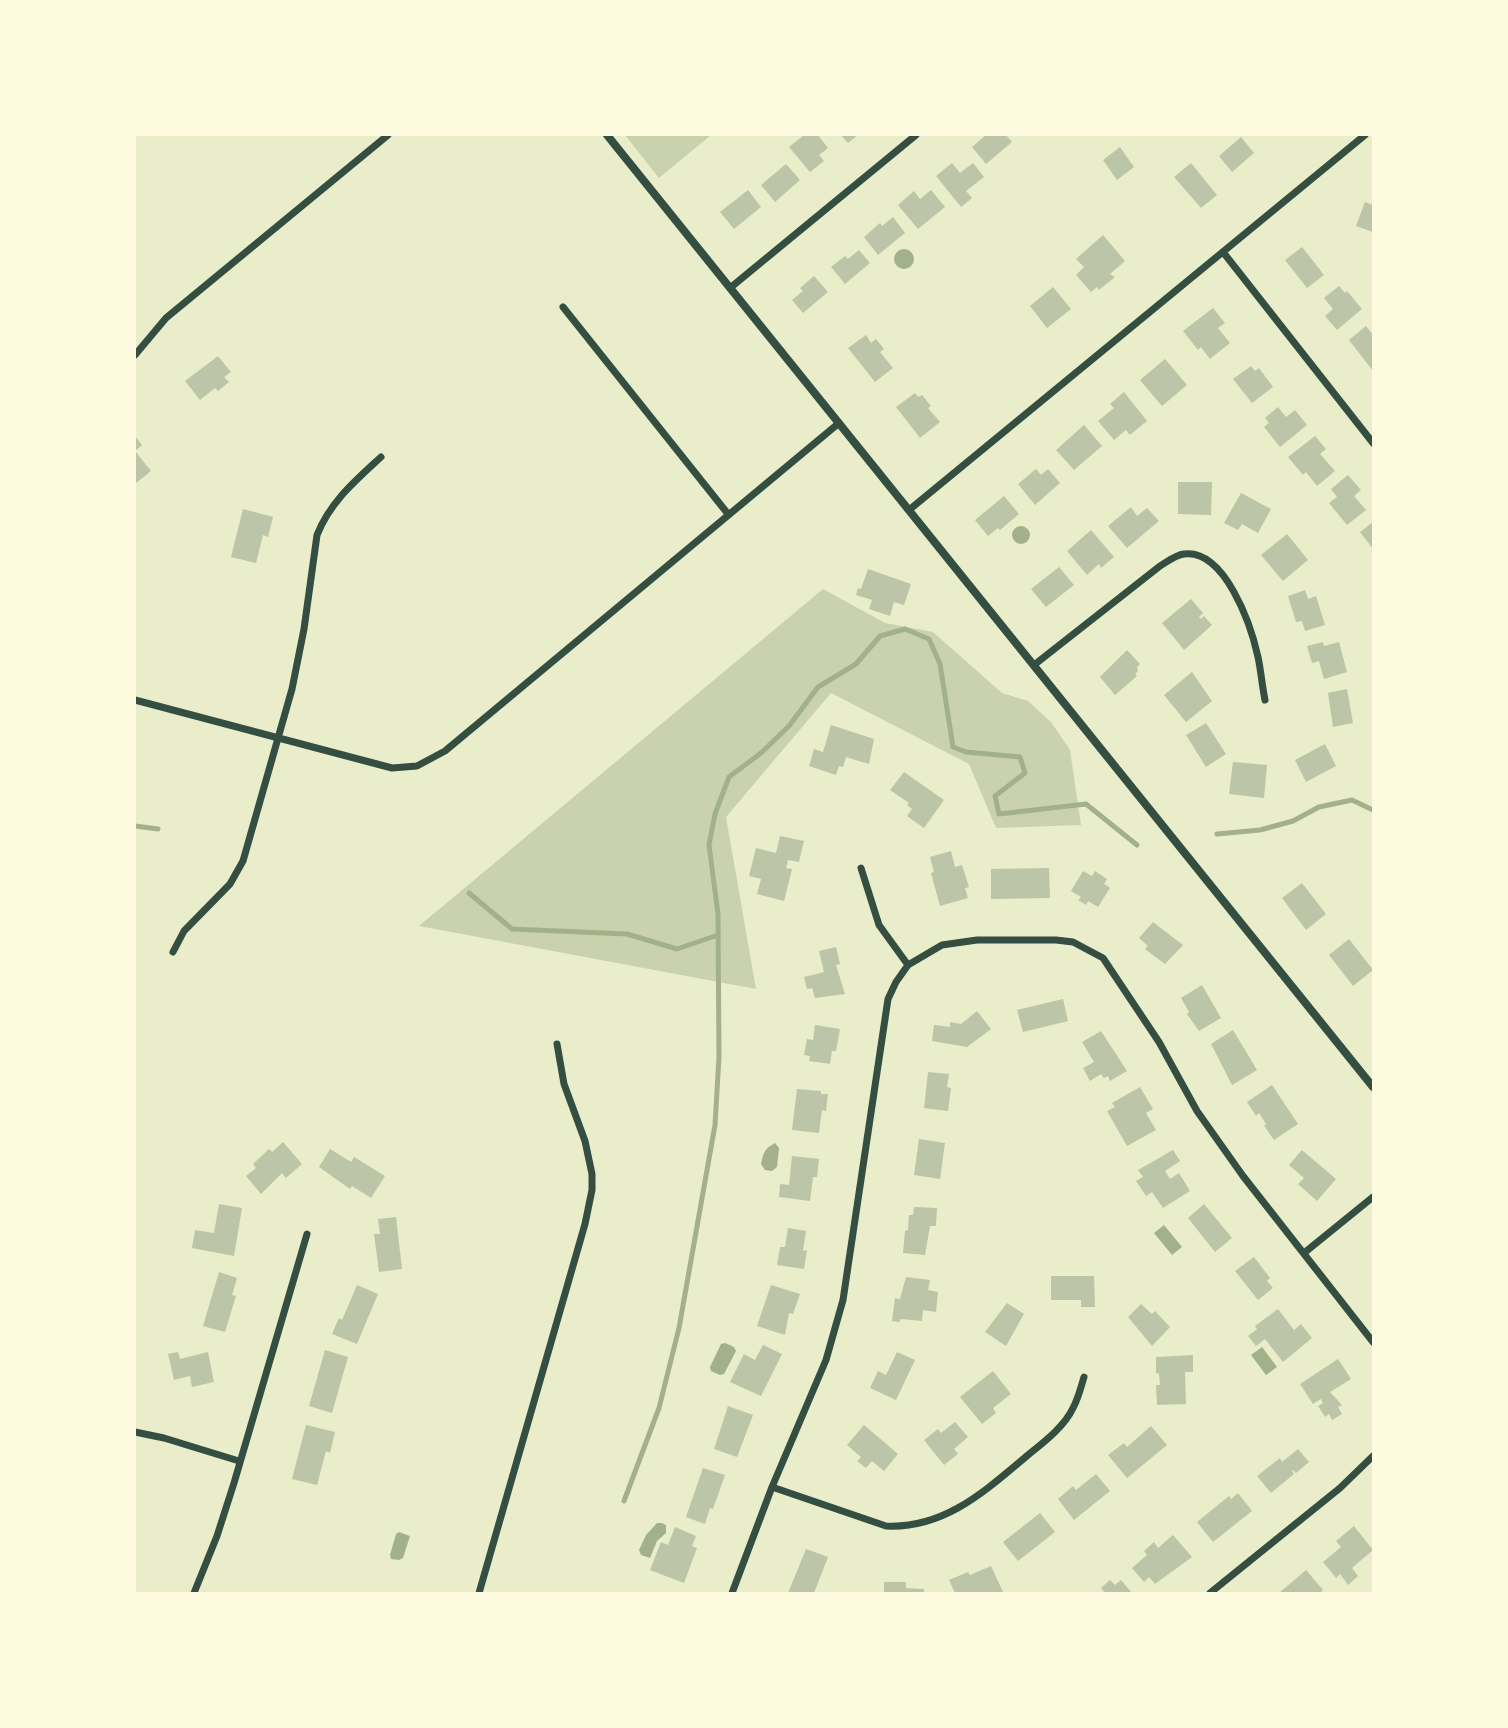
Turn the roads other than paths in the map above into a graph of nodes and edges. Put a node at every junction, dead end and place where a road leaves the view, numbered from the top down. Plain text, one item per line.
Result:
1 (388, 135) edge
2 (607, 135) edge
3 (916, 135) edge
4 (1365, 135) edge
5 (1223, 252) junction
6 (730, 288) junction
7 (563, 307) dead end
8 (135, 355) edge
9 (839, 423) junction
10 (1373, 443) edge
11 (381, 457) dead end
12 (909, 510) junction
13 (728, 514) junction
14 (1034, 665) junction
15 (1265, 699) dead end
16 (135, 701) edge
17 (279, 739) junction
18 (861, 868) dead end
19 (173, 952) dead end
20 (908, 965) junction
21 (557, 1044) dead end
22 (1373, 1087) edge
23 (1373, 1197) edge
24 (307, 1234) dead end
25 (1304, 1254) junction
26 (1373, 1342) edge
27 (1084, 1377) dead end
28 (135, 1432) edge
29 (1373, 1456) edge
30 (239, 1461) junction
31 (772, 1486) junction
32 (194, 1593) edge
33 (479, 1593) edge
34 (732, 1593) edge
35 (1210, 1593) edge

1 - 8 street
2 - 6 street
3 - 6 street
4 - 5 street
5 - 10 street
5 - 12 street
6 - 9 street
7 - 13 street
9 - 12 street
9 - 13 street
11 - 17 street
12 - 14 street
13 - 17 street
14 - 15 street
14 - 22 street
16 - 17 street
17 - 19 street
18 - 20 street
20 - 25 street
20 - 31 street
21 - 33 street
23 - 25 street
24 - 30 street
25 - 26 street
27 - 31 street
28 - 30 street
29 - 35 street
30 - 32 street
31 - 34 street

